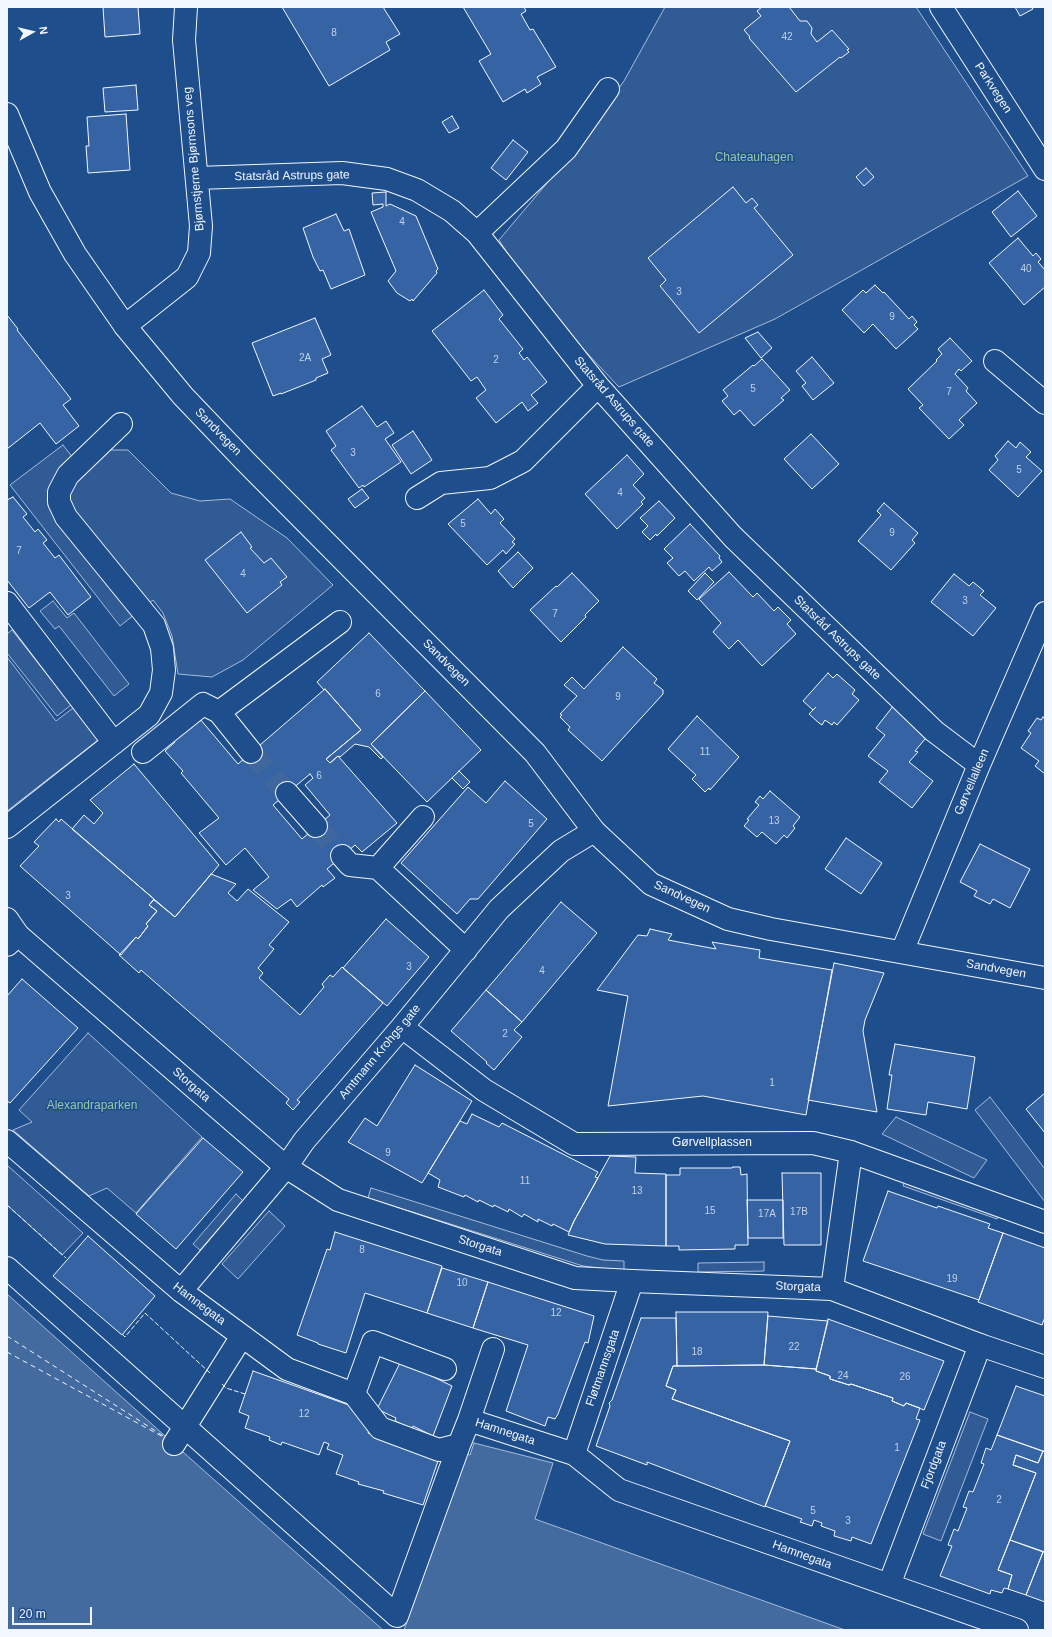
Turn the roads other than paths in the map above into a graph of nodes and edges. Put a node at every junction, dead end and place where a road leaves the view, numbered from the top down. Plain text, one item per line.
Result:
1 (186, 7) edge
2 (941, 7) edge
3 (608, 89) dead end
4 (7, 114) edge
5 (1045, 169) edge
6 (197, 178) junction
7 (477, 233) junction
8 (125, 326) junction
9 (995, 361) dead end
10 (598, 386) junction
11 (1045, 403) edge
12 (121, 424) dead end
13 (418, 498) dead end
14 (13, 612) edge
15 (1045, 612) edge
16 (340, 622) dead end
17 (219, 712) junction
18 (114, 743) junction
19 (143, 752) dead end
20 (251, 752) tunnel mouth
21 (978, 765) junction
22 (287, 793) tunnel mouth
23 (423, 817) dead end
24 (316, 826) tunnel mouth
25 (7, 827) edge
26 (594, 832) junction
27 (342, 856) tunnel mouth
28 (378, 868) junction
29 (11, 933) edge
30 (466, 950) junction
31 (902, 952) junction
32 (1045, 978) edge
33 (402, 1026) junction
34 (7, 1141) edge
35 (851, 1152) junction
36 (286, 1168) junction
37 (1045, 1222) edge
38 (7, 1268) edge
39 (632, 1282) junction
40 (832, 1289) junction
41 (182, 1291) junction
42 (242, 1336) junction
43 (980, 1344) junction
44 (493, 1350) dead end
45 (1045, 1367) edge
46 (445, 1369) dead end
47 (354, 1394) junction
48 (469, 1420) junction
49 (180, 1435) junction
50 (449, 1448) junction
51 (574, 1454) junction
52 (889, 1585) junction
53 (1017, 1630) edge

1 - 6 street, Bjørnstjerne Bjørnsons veg
2 - 5 street, Parkvegen
3 - 7 street
4 - 8 street, Sandvegen
6 - 7 street, Statsråd Astrups gate
6 - 8 street, Bjørnstjerne Bjørnsons veg
7 - 10 street, Statsråd Astrups gate
8 - 26 street, Sandvegen
9 - 11 street
10 - 13 street
10 - 21 street, Statsråd Astrups gate
12 - 18 street
14 - 18 street
15 - 21 street, Gørvellalleen
16 - 17 street
17 - 19 street
17 - 20 street
18 - 25 street
21 - 31 street, Gørvellalleen
22 - 24 street
23 - 28 street
26 - 30 street, Amtmann Krohgs gate
26 - 31 street, Sandvegen
27 - 28 street
28 - 30 street
29 - 36 street, Storgata
30 - 33 street, Amtmann Krohgs gate
31 - 32 street, Sandvegen
33 - 35 street, Gørvellplassen
33 - 36 street, Amtmann Krohgs gate
34 - 41 street, Hamnegata
35 - 37 street, Gørvellplassen
35 - 40 street
36 - 39 street, Storgata
36 - 41 street, Amtmann Krohgs gate
38 - 49 street
39 - 40 street, Storgata
39 - 51 street, Fløtmannsgata
40 - 43 street, Storgata
41 - 42 street, Hamnegata
42 - 47 street, Hamnegata
42 - 49 street
43 - 45 street, Storgata
43 - 52 street, Fjordgata
44 - 48 street
46 - 47 street
47 - 50 street
48 - 50 street, Hamnegata
48 - 51 street, Hamnegata
49 - 50 street, Hamnegata
51 - 52 street, Hamnegata
52 - 53 street, Hamnegata

